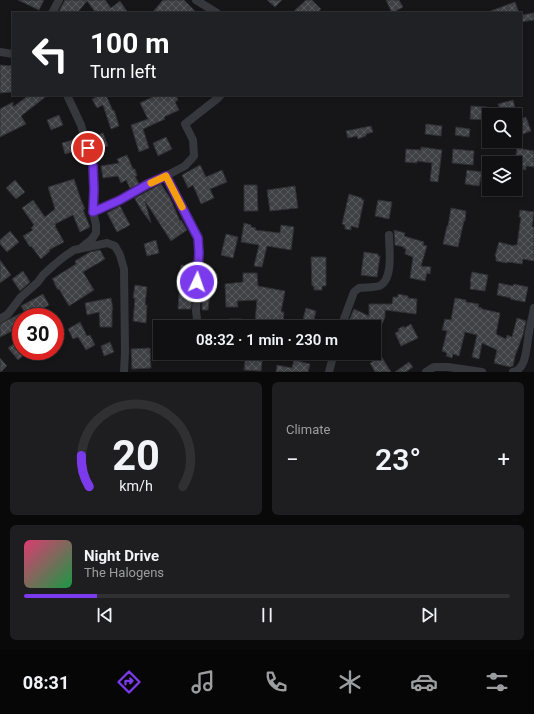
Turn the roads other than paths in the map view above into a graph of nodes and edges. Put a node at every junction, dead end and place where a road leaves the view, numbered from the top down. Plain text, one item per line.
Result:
1 (59, 0) edge
2 (196, 0) edge
3 (53, 12) edge
4 (215, 12) edge
5 (0, 52) edge
6 (12, 54) edge
7 (68, 96) edge
8 (220, 96) edge
9 (166, 176) junction
10 (93, 212) junction
11 (389, 235) dead end
12 (79, 249) junction
13 (534, 308) edge
14 (0, 319) edge
15 (197, 320) edge
16 (344, 320) edge
17 (332, 360) edge
18 (124, 372) edge
19 (329, 372) edge
20 (426, 372) edge
21 (482, 372) edge
22 (513, 372) edge

1 - 3 street
2 - 4 street
5 - 6 street
7 - 10 street
8 - 9 street
9 - 10 street
9 - 15 street
10 - 12 street
11 - 16 street
12 - 14 street
12 - 18 street
13 - 22 street
17 - 19 street
20 - 21 street

